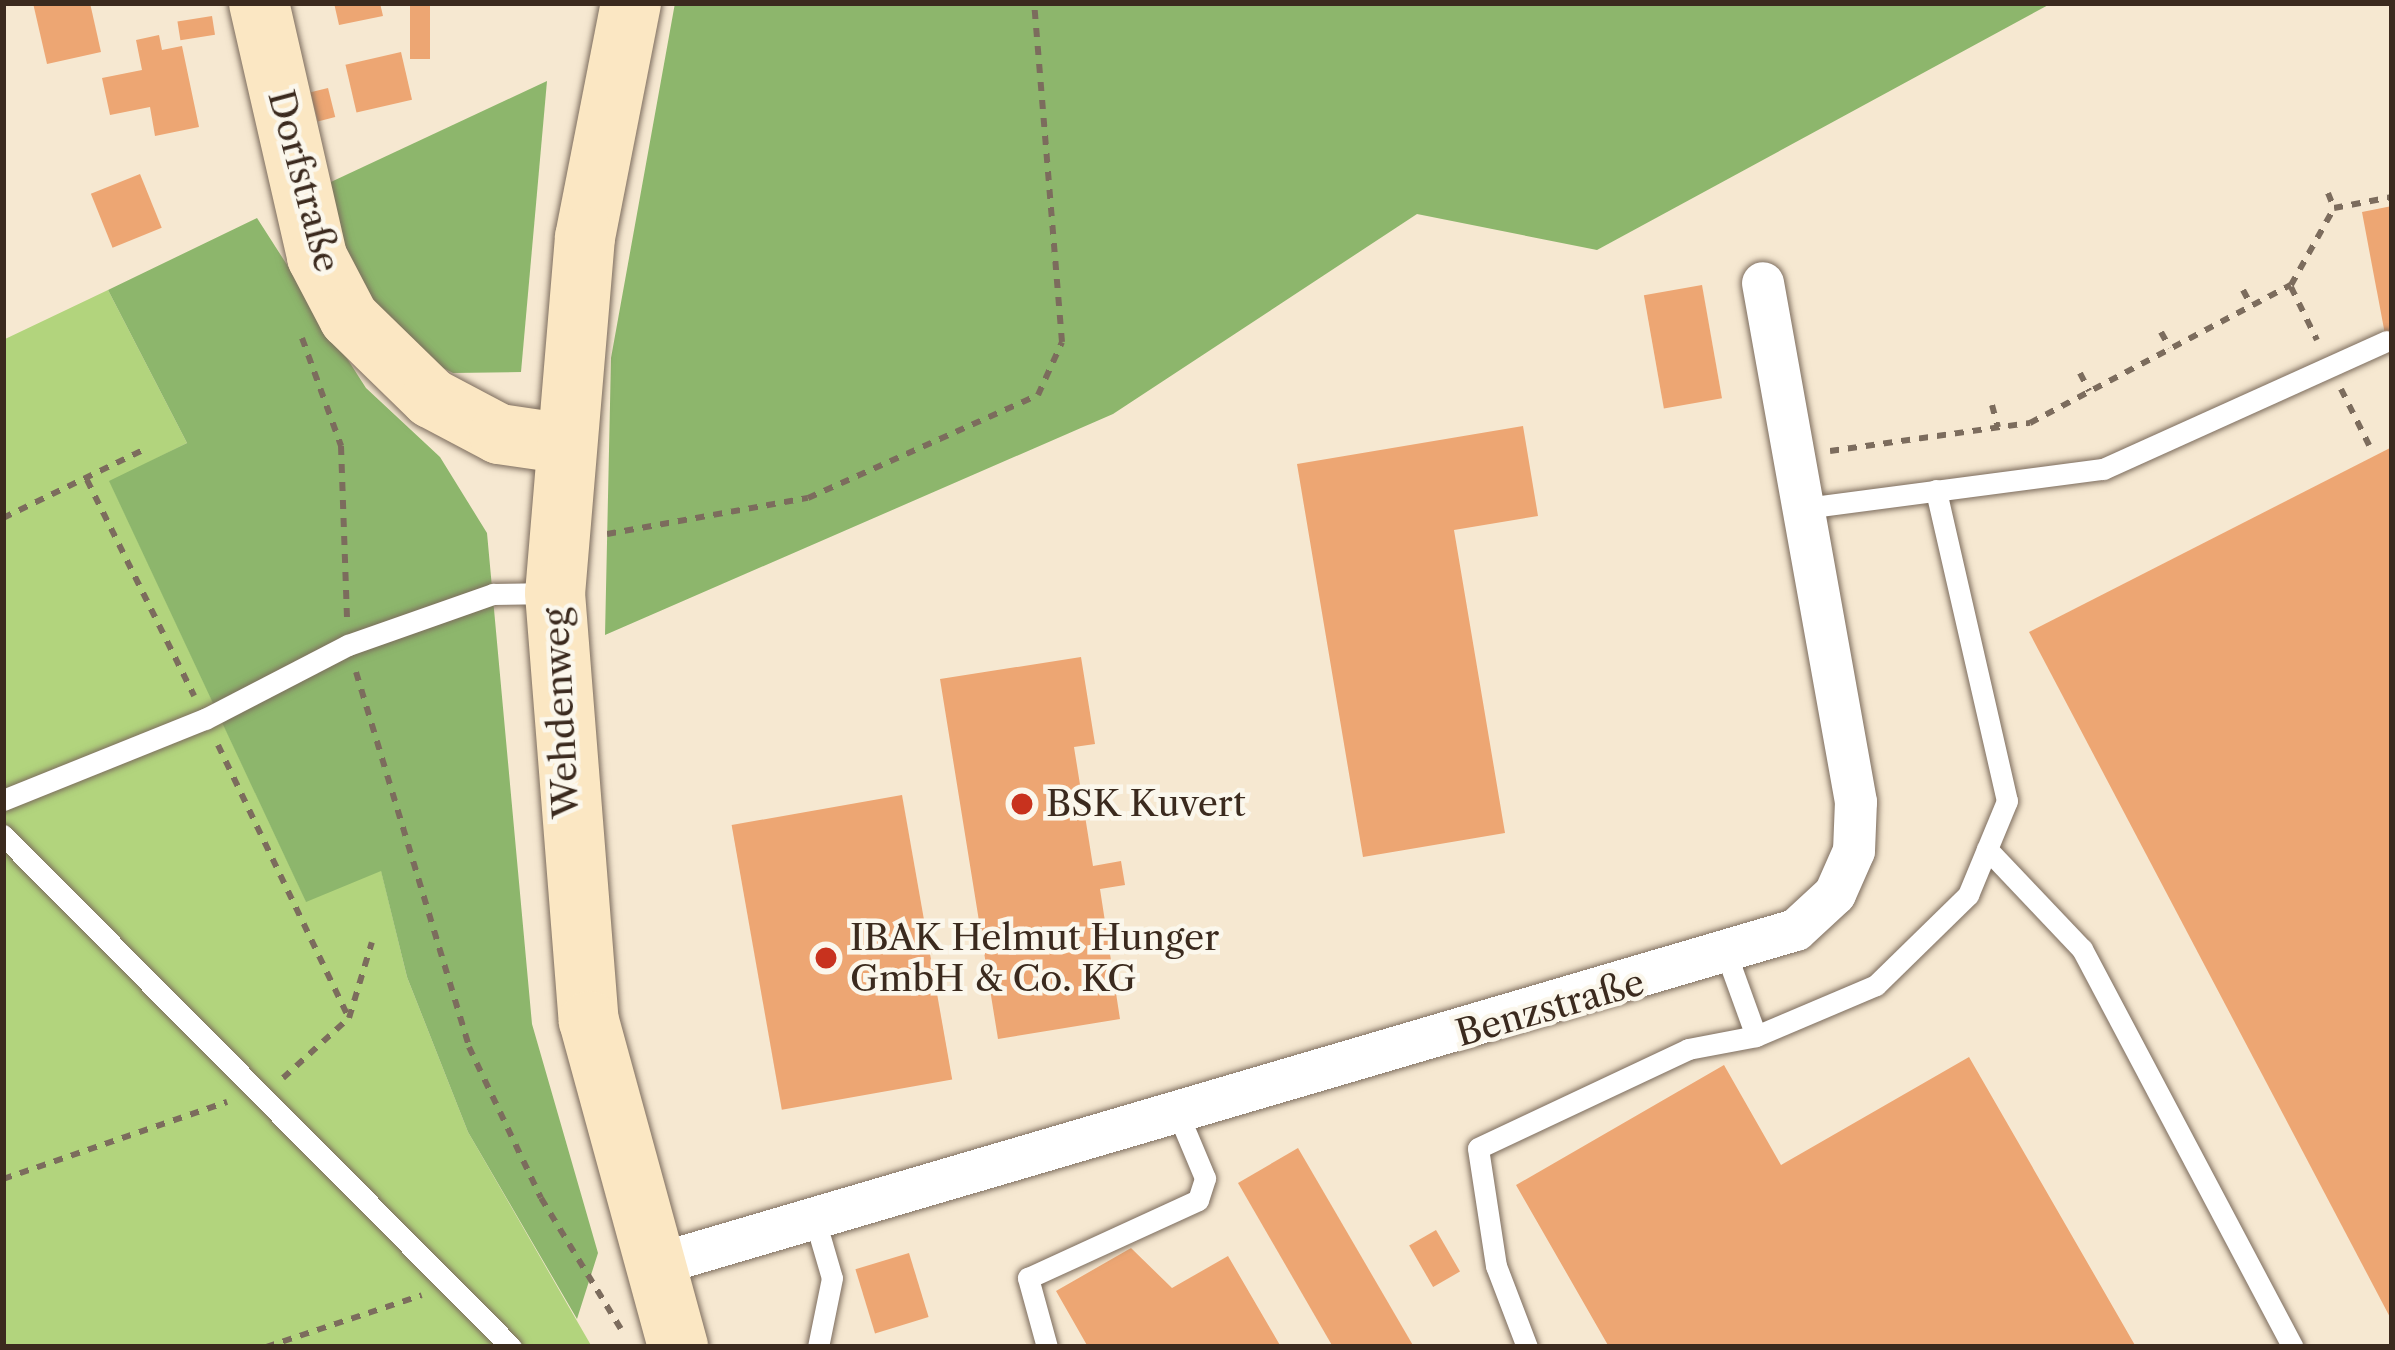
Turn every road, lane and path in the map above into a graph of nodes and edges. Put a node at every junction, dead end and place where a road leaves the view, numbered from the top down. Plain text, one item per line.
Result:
1 (259, 3) edge
2 (631, 3) edge
3 (1034, 3) edge
4 (2328, 194) dead end
5 (2392, 197) edge
6 (2334, 208) junction
7 (1763, 284) dead end
8 (2290, 285) junction
9 (2243, 290) dead end
10 (2251, 305) junction
11 (299, 326) dead end
12 (2161, 332) dead end
13 (2386, 341) dead end
14 (2170, 348) junction
15 (2328, 363) junction
16 (2080, 374) dead end
17 (2089, 391) junction
18 (1992, 405) dead end
19 (2348, 405) dead end
20 (1998, 427) junction
21 (561, 443) junction
22 (2369, 445) dead end
23 (147, 448) dead end
24 (1796, 456) junction
25 (1936, 490) junction
26 (1805, 508) junction
27 (3, 518) edge
28 (555, 564) junction
29 (348, 645) junction
30 (3, 800) edge
31 (3, 835) edge
32 (1987, 849) junction
33 (372, 942) dead end
34 (1726, 956) junction
35 (1756, 1036) junction
36 (263, 1090) junction
37 (1179, 1116) junction
38 (3, 1179) edge
39 (815, 1220) junction
40 (652, 1267) junction
41 (448, 1286) junction
42 (653, 1344) edge
43 (266, 1347) edge
44 (512, 1347) edge
45 (818, 1347) edge
46 (1047, 1347) edge
47 (1527, 1347) edge
48 (2293, 1347) edge

1 - 21 main road, Dorfstraße
2 - 21 main road, Wehdenweg
3 - 28 path
4 - 6 path
5 - 6 path
6 - 8 path
7 - 24 street, Benzstraße
8 - 10 path
8 - 15 path
9 - 10 path
10 - 14 path
11 - 29 path
12 - 14 path
13 - 15 lane
14 - 17 path
15 - 25 lane
16 - 17 path
17 - 20 path
18 - 20 path
19 - 22 path
20 - 24 path
21 - 28 main road, Wehdenweg
23 - 27 path
24 - 26 street, Benzstraße
25 - 26 lane
25 - 32 lane
26 - 34 street, Benzstraße
28 - 29 lane
28 - 40 main road, Wehdenweg
29 - 30 lane
29 - 42 path
31 - 36 lane
32 - 35 lane
32 - 48 lane
33 - 36 path
34 - 35 lane
34 - 37 street, Benzstraße
35 - 47 lane
36 - 38 path
36 - 41 lane
37 - 39 street, Benzstraße
37 - 46 lane
39 - 40 street, Benzstraße
39 - 45 lane
40 - 42 main road, Wehdenweg
41 - 43 path
41 - 44 lane

